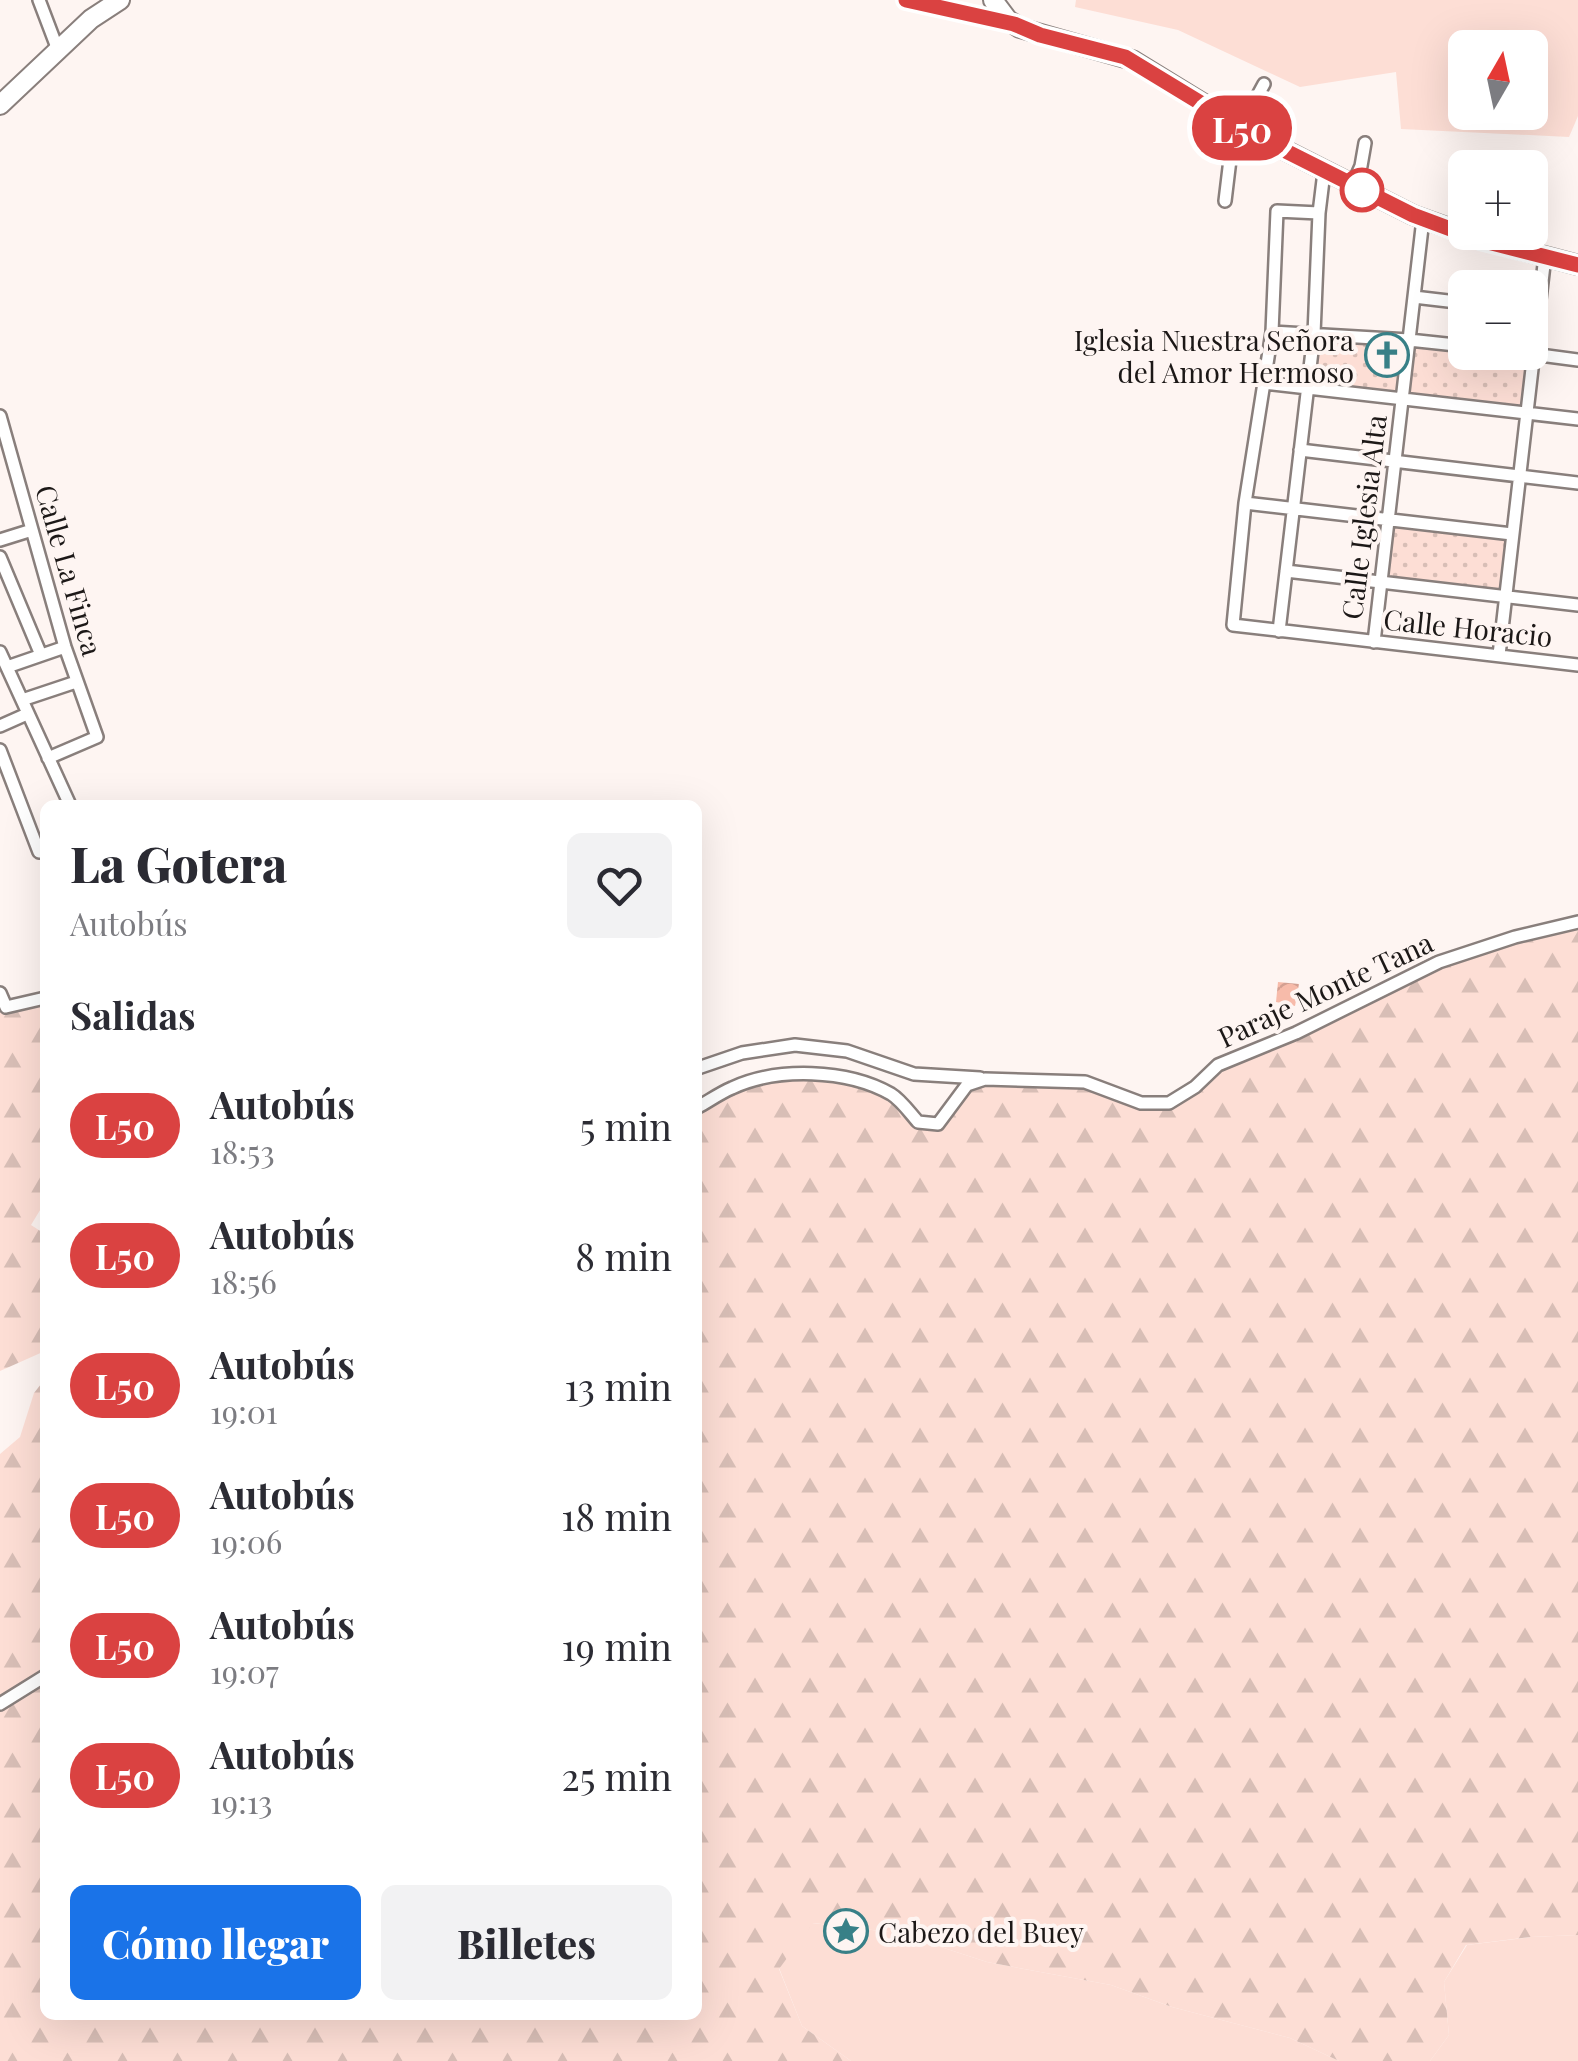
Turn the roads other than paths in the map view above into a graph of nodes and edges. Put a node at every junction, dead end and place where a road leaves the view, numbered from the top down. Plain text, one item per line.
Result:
1 (38, 0) edge
2 (120, 0) edge
3 (906, 0) edge
4 (993, 0) edge
5 (1014, 24) junction
6 (58, 50) junction
7 (1264, 84) dead end
8 (0, 104) edge
9 (1240, 126) junction
10 (1365, 142) dead end
11 (1324, 172) junction
12 (1352, 186) junction
13 (1225, 201) dead end
14 (1318, 213) junction
15 (1423, 219) junction
16 (1545, 256) junction
17 (1578, 265) edge
18 (1542, 270) edge
19 (1414, 298) junction
20 (1448, 301) edge
21 (1272, 332) junction
22 (1314, 334) junction
23 (1408, 340) junction
24 (1448, 344) edge
25 (1548, 356) edge
26 (1578, 360) edge
27 (1530, 370) edge
28 (1263, 383) junction
29 (1307, 388) junction
30 (1402, 398) junction
31 (1526, 413) junction
32 (0, 416) edge
33 (1578, 418) edge
34 (1300, 450) junction
35 (1394, 461) junction
36 (1518, 476) junction
37 (1578, 483) edge
38 (1245, 502) junction
39 (1293, 508) junction
40 (1388, 519) junction
41 (32, 530) junction
42 (1512, 534) junction
43 (0, 540) edge
44 (0, 557) edge
45 (1286, 571) junction
46 (1380, 582) junction
47 (1505, 596) junction
48 (1578, 605) edge
49 (1279, 631) junction
50 (1374, 642) junction
51 (65, 647) junction
52 (0, 652) edge
53 (40, 655) junction
54 (1499, 656) junction
55 (1578, 664) edge
56 (6, 667) junction
57 (76, 682) junction
58 (22, 700) junction
59 (27, 714) junction
60 (0, 726) edge
61 (0, 750) edge
62 (48, 758) junction
63 (68, 800) edge
64 (40, 852) dead end
65 (1578, 922) edge
66 (2, 998) edge
67 (40, 999) edge
68 (702, 1067) edge
69 (985, 1079) junction
70 (702, 1105) edge
71 (40, 1679) edge
72 (0, 1704) edge

1 - 6 street
2 - 6 main road
3 - 5 street
4 - 5 main road
5 - 9 main road
6 - 8 main road
7 - 9 street
9 - 11 main road
9 - 13 street
10 - 12 street
11 - 12 main road
11 - 14 street
12 - 15 main road
14 - 21 street
14 - 22 street
15 - 16 main road
15 - 19 street, Calle Iglesia Alta
16 - 17 main road
16 - 18 street
19 - 20 street
19 - 23 street, Calle Iglesia Alta
21 - 22 street
21 - 28 street
22 - 23 street
22 - 29 street
23 - 24 street
23 - 30 street, Calle Iglesia Alta
25 - 26 street
27 - 31 street
28 - 29 street
28 - 38 street
29 - 30 street
29 - 34 street
30 - 31 street
30 - 35 street, Calle Iglesia Alta
31 - 33 street
31 - 36 street
32 - 41 street, Calle La Finca
34 - 35 street
34 - 39 street
35 - 36 street
35 - 40 street, Calle Iglesia Alta
36 - 37 street
36 - 42 street
38 - 39 street
38 - 49 street, Calle Horacio
39 - 40 street
39 - 45 street
40 - 42 street
40 - 46 street, Calle Iglesia Alta
41 - 43 street
41 - 51 street, Calle La Finca
42 - 47 street
44 - 53 street
45 - 46 street
45 - 49 street
46 - 47 street
46 - 50 street, Calle Iglesia Alta
47 - 48 street
47 - 54 street
49 - 50 street, Calle Horacio
50 - 54 street, Calle Horacio
51 - 53 street
51 - 57 street, Calle La Finca
52 - 56 street
53 - 56 street
54 - 55 street, Calle Horacio
56 - 58 street
57 - 58 street
57 - 62 street, Calle La Finca
58 - 59 street
59 - 60 street
59 - 62 street
61 - 64 street
62 - 63 street
65 - 69 street, Paraje Monte Tana
66 - 67 street
68 - 69 street, Paraje Monte Tana
69 - 70 street
71 - 72 street

